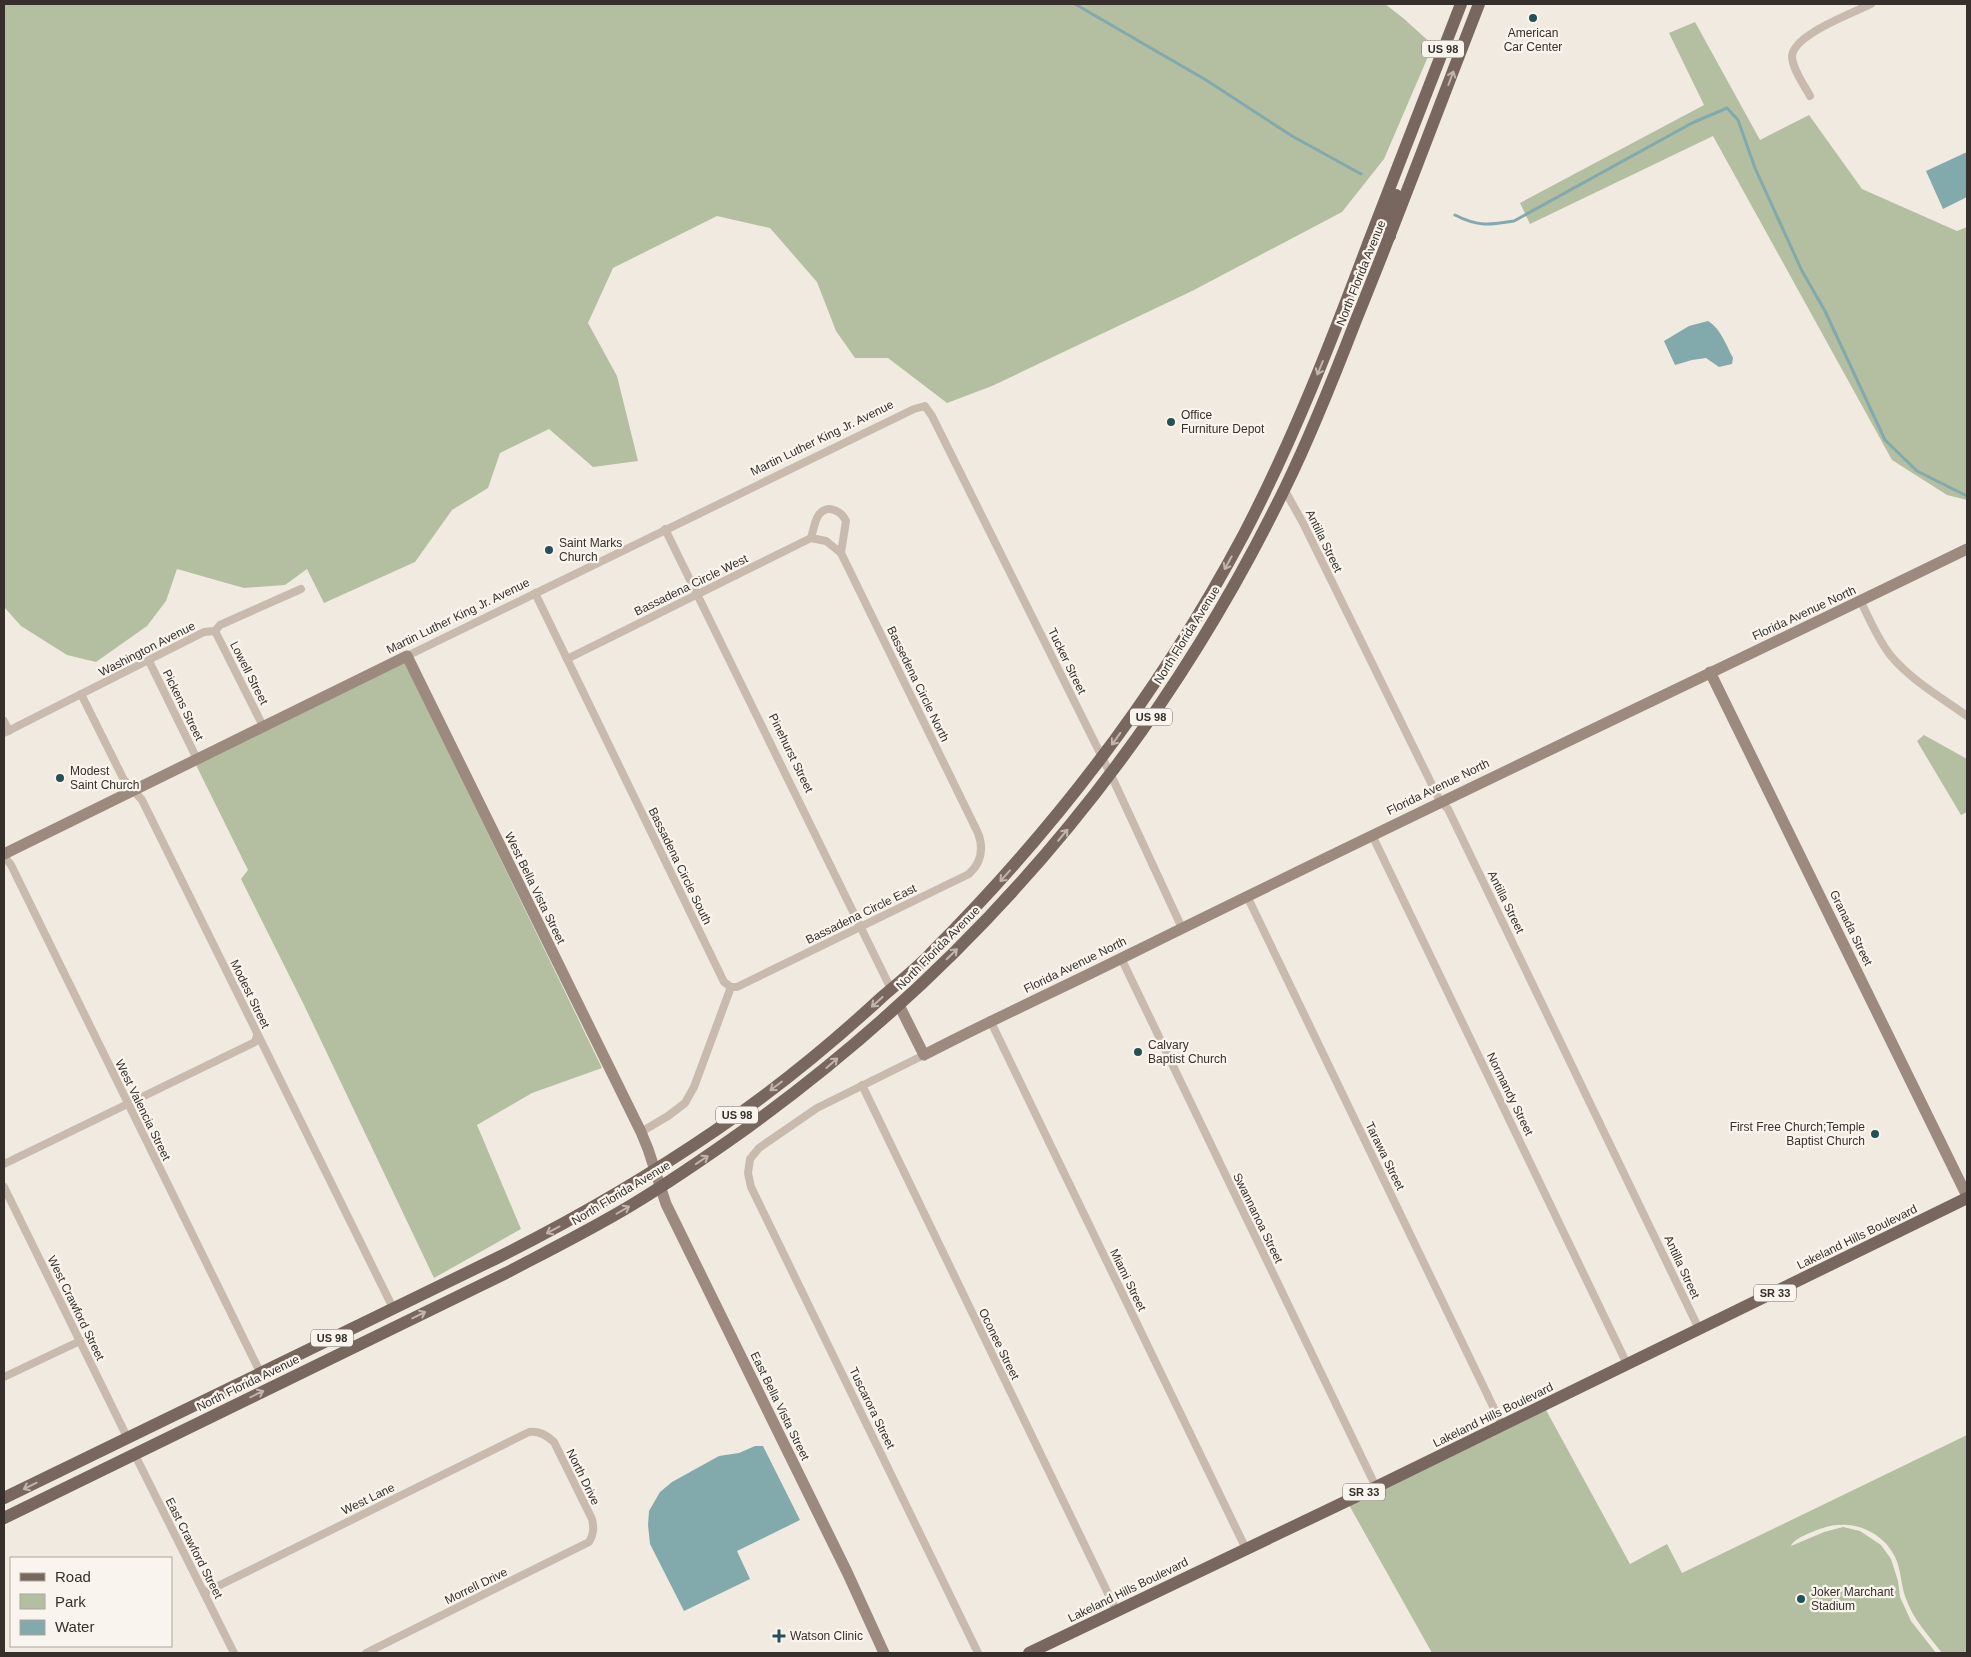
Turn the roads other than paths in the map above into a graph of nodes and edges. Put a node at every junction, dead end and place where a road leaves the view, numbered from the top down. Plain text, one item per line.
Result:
1 (1461, 4) edge
2 (1871, 4) edge
3 (1480, 7) edge
4 (1426, 95) junction
5 (1810, 96) dead end
6 (1390, 236) junction
7 (1367, 246) junction
8 (1334, 377) junction
9 (925, 406) joint
10 (1304, 407) junction
11 (1284, 490) junction
12 (665, 529) junction
13 (811, 538) junction
14 (1967, 549) edge
15 (1252, 551) junction
16 (841, 553) junction
17 (301, 589) dead end
18 (534, 593) junction
19 (698, 594) junction
20 (1861, 602) junction
21 (214, 631) junction
22 (408, 656) junction
23 (567, 658) junction
24 (149, 661) junction
25 (1710, 672) junction
26 (81, 694) junction
27 (1967, 716) edge
28 (4, 721) edge
29 (263, 726) junction
30 (6, 732) edge
31 (1102, 757) junction
32 (197, 759) junction
33 (1111, 775) junction
34 (132, 790) junction
35 (1440, 801) junction
36 (1372, 835) junction
37 (981, 843) joint
38 (4, 855) edge
39 (1247, 896) junction
40 (860, 927) junction
41 (1182, 928) junction
42 (1121, 958) junction
43 (731, 987) junction
44 (891, 989) junction
45 (899, 1005) junction
46 (990, 1020) junction
47 (257, 1035) junction
48 (924, 1055) junction
49 (862, 1085) junction
50 (128, 1104) junction
51 (640, 1132) junction
52 (4, 1164) edge
53 (656, 1170) junction
54 (4, 1187) edge
55 (661, 1187) junction
56 (1967, 1197) edge
57 (393, 1308) junction
58 (1699, 1329) junction
59 (80, 1341) junction
60 (1627, 1364) junction
61 (307, 1370) junction
62 (261, 1374) junction
63 (4, 1377) edge
64 (246, 1381) junction
65 (1502, 1425) junction
66 (543, 1434) joint
67 (128, 1439) junction
68 (134, 1453) junction
69 (1376, 1487) junction
70 (4, 1498) edge
71 (39, 1500) junction
72 (4, 1518) edge
73 (593, 1536) joint
74 (1246, 1549) junction
75 (204, 1593) junction
76 (1117, 1612) junction
77 (234, 1653) edge
78 (366, 1653) edge
79 (884, 1653) edge
80 (978, 1653) edge
81 (1029, 1653) edge

1 - 4 main road, North Florida Avenue / US 98
2 - 5 street
6 -> 3 main road, North Florida Avenue / US 98
4 - 6 main road
4 - 7 main road, North Florida Avenue / US 98
6 - 8 main road, North Florida Avenue / US 98
7 - 8 main road
7 -> 10 main road, North Florida Avenue / US 98
8 - 11 main road, North Florida Avenue / US 98
9 - 12 street, Martin Luther King Jr. Avenue
9 - 31 street, Tucker Street
10 - 15 main road
10 -> 31 main road, North Florida Avenue / US 98
11 - 15 main road, North Florida Avenue / US 98
11 - 35 street, Antilla Street
12 - 18 street, Martin Luther King Jr. Avenue
12 - 19 street, Pinehurst Street
13 - 16 street, Bassedena Circle North
13 - 16 street
13 - 19 street, Bassadena Circle West
14 - 20 street, Florida Avenue North
15 - 33 main road, North Florida Avenue / US 98
16 - 37 street, Bassedena Circle North
17 - 21 street, Washington Avenue
18 - 22 street, Martin Luther King Jr. Avenue
18 - 23 street, Bassadena Circle South
19 - 23 street, Bassadena Circle West
19 - 40 street, Pinehurst Street
20 - 25 street, Florida Avenue North
20 - 27 street
21 - 24 street, Washington Avenue
21 - 29 street, Lowell Street
22 - 29 street, Martin Luther King Jr. Avenue
22 - 51 street, West Bella Vista Street
23 - 43 street, Bassadena Circle South
24 - 26 street, Washington Avenue
24 - 32 street, Pickens Street
25 - 35 street, Florida Avenue North
25 - 56 street, Granada Street
26 - 30 street, Washington Avenue
26 - 34 street, Modest Street
28 - 30 street
29 - 32 street, Martin Luther King Jr. Avenue
31 - 33 street, Tucker Street
31 -> 44 main road, North Florida Avenue / US 98
32 - 34 street, Martin Luther King Jr. Avenue
33 - 41 street, Tucker Street
45 -> 33 main road, North Florida Avenue / US 98
34 - 38 street, Martin Luther King Jr. Avenue
34 - 47 street, Modest Street
35 - 36 street, Florida Avenue North
35 - 58 street, Antilla Street
36 - 39 street, Florida Avenue North
36 - 60 street, Normandy Street
37 - 40 street, Bassadena Circle East
38 - 50 street, West Valencia Street
39 - 41 street, Florida Avenue North
39 - 65 street, Tarawa Street
40 - 43 street, Bassadena Circle East
40 - 44 street, Pinehurst Street
41 - 42 street, Florida Avenue North
42 - 46 street, Florida Avenue North
42 - 69 street, Swannanoa Street
43 - 51 street
44 -> 53 main road, North Florida Avenue / US 98
45 - 48 street
55 -> 45 main road, North Florida Avenue / US 98
46 - 48 street, Florida Avenue North
46 - 74 street, Miami Street
47 - 50 street
47 - 57 street, Modest Street
48 - 49 street
49 - 76 street, Oconee Street
49 - 80 street, Tuscarora Street
50 - 52 street
50 - 62 street, West Valencia Street
51 - 53 street, West Bella Vista Street
53 - 55 street, East Bella Vista Street
53 -> 57 main road, North Florida Avenue / US 98
54 - 59 street, West Crawford Street
61 -> 55 main road, North Florida Avenue / US 98
55 - 79 street, East Bella Vista Street
56 - 58 main road, Lakeland Hills Boulevard / SR 33
57 - 61 main road
57 - 62 main road, North Florida Avenue / US 98
58 - 60 main road, Lakeland Hills Boulevard / SR 33
59 - 63 street
59 - 67 street, West Crawford Street
60 - 65 main road, Lakeland Hills Boulevard / SR 33
68 -> 61 main road, North Florida Avenue / US 98
62 - 64 main road, North Florida Avenue / US 98
64 - 67 main road, North Florida Avenue / US 98
64 - 68 main road
65 - 69 main road, Lakeland Hills Boulevard / SR 33
66 - 73 street, North Drive
66 - 75 street, West Lane
67 -> 70 main road, North Florida Avenue / US 98
67 - 71 main road
68 - 71 main road, North Florida Avenue / US 98
68 - 75 street, East Crawford Street
69 - 74 main road, Lakeland Hills Boulevard / SR 33
71 - 72 main road, North Florida Avenue / US 98
73 - 78 street, Morrell Drive
74 - 76 main road, Lakeland Hills Boulevard / SR 33
75 - 77 street, East Crawford Street
76 - 81 main road, Lakeland Hills Boulevard / SR 33

